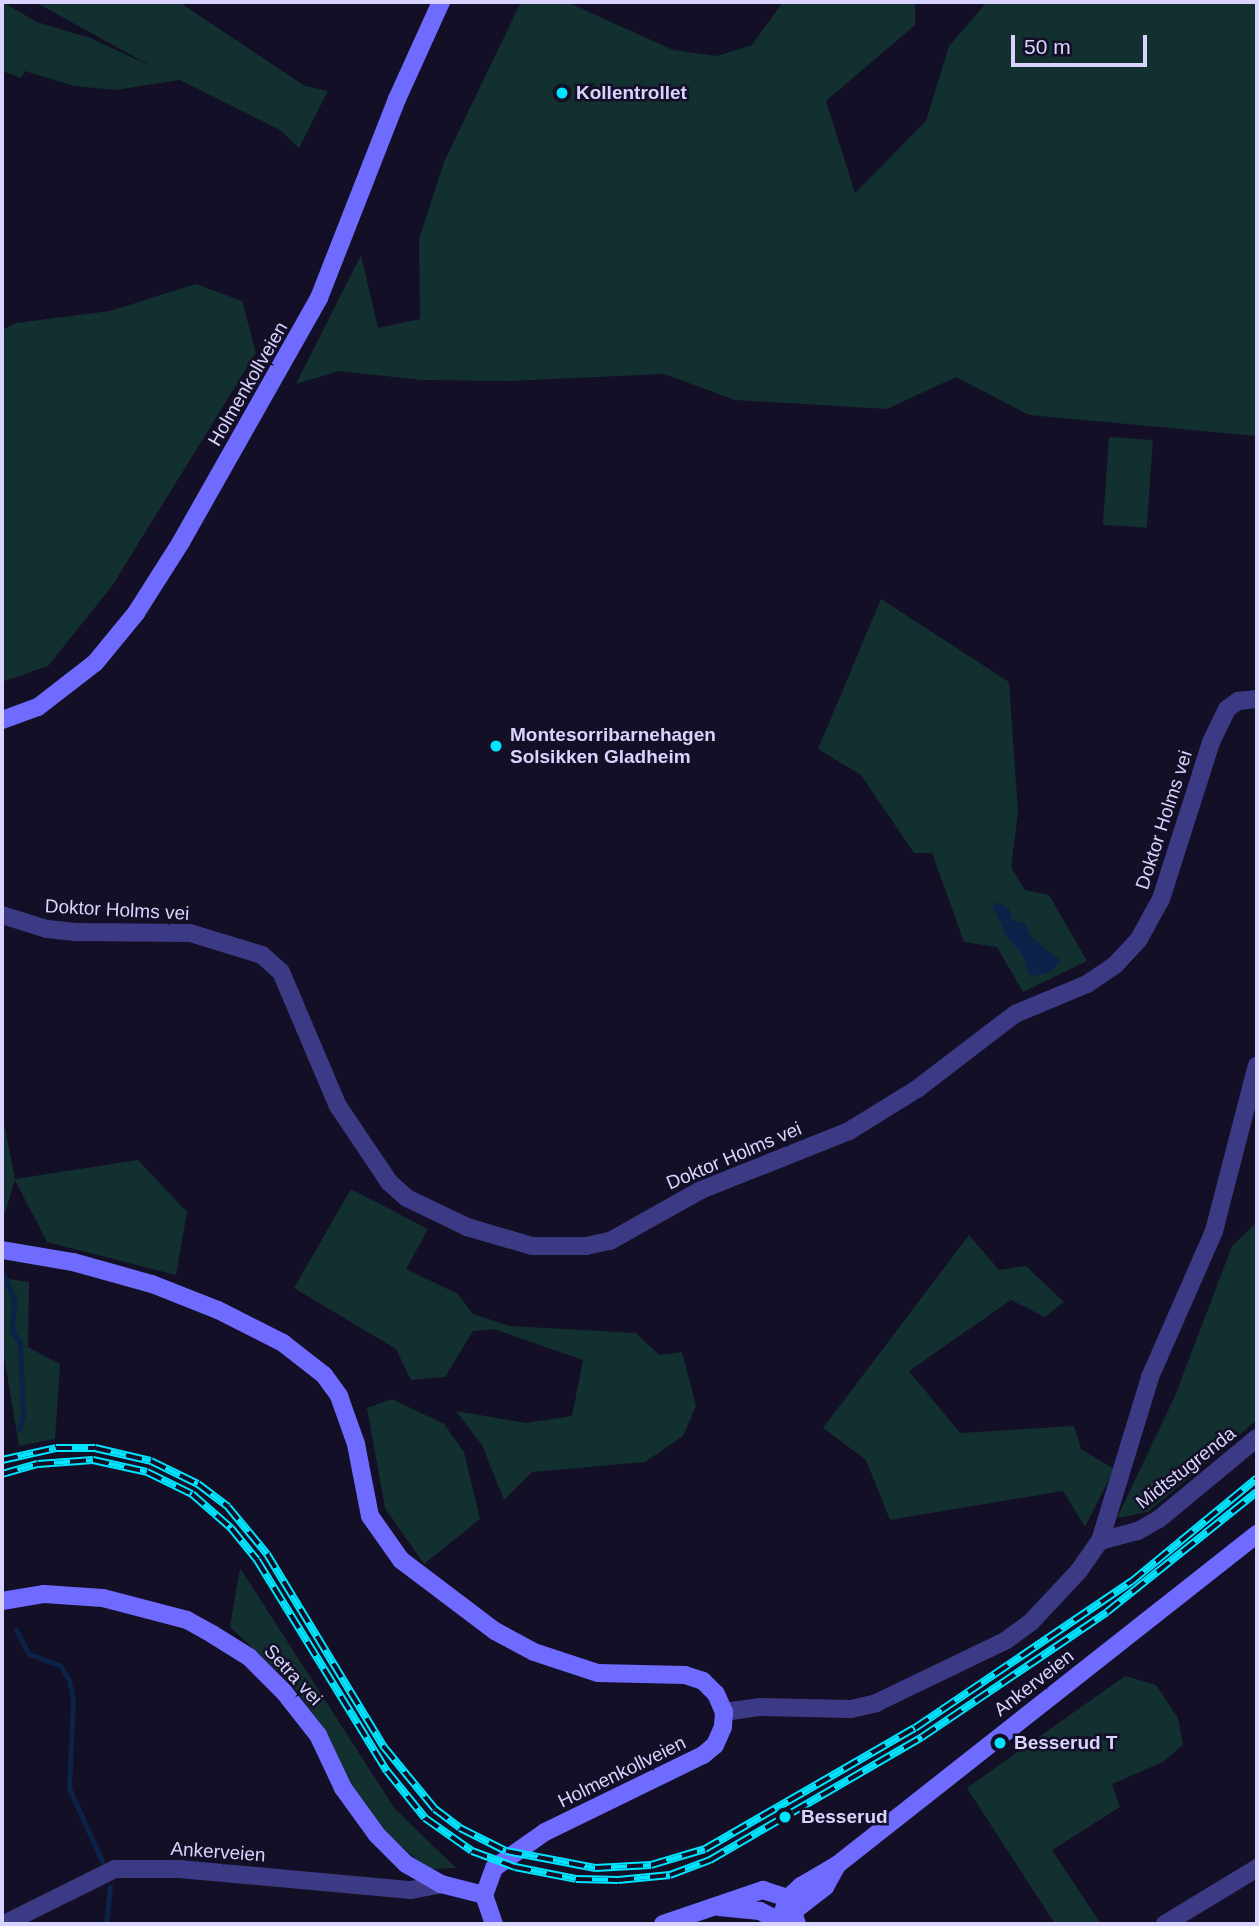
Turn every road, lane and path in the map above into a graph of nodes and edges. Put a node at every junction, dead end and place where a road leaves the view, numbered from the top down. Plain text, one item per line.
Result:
1 (441, 2) edge
2 (1257, 699) edge
3 (2, 720) edge
4 (2, 915) edge
5 (1257, 1065) edge
6 (2, 1250) edge
7 (1257, 1438) edge
8 (1257, 1534) edge
9 (1100, 1541) junction
10 (2, 1601) edge
11 (724, 1712) junction
12 (1257, 1868) edge
13 (442, 1884) junction
14 (484, 1895) junction
15 (789, 1916) edge
16 (4, 1924) edge
17 (494, 1924) edge
18 (663, 1924) edge
19 (1165, 1924) edge

1 - 3 main road, Holmenkollveien
2 - 4 street, Doktor Holms vei
5 - 9 street
6 - 11 main road
7 - 9 street, Midtstugrenda
8 - 15 main road, Ankerveien
9 - 11 street
10 - 13 main road, Setra vei
11 - 14 main road, Holmenkollveien
12 - 19 street
13 - 14 main road, Setra vei
13 - 16 street, Ankerveien
14 - 17 main road
15 - 18 main road

